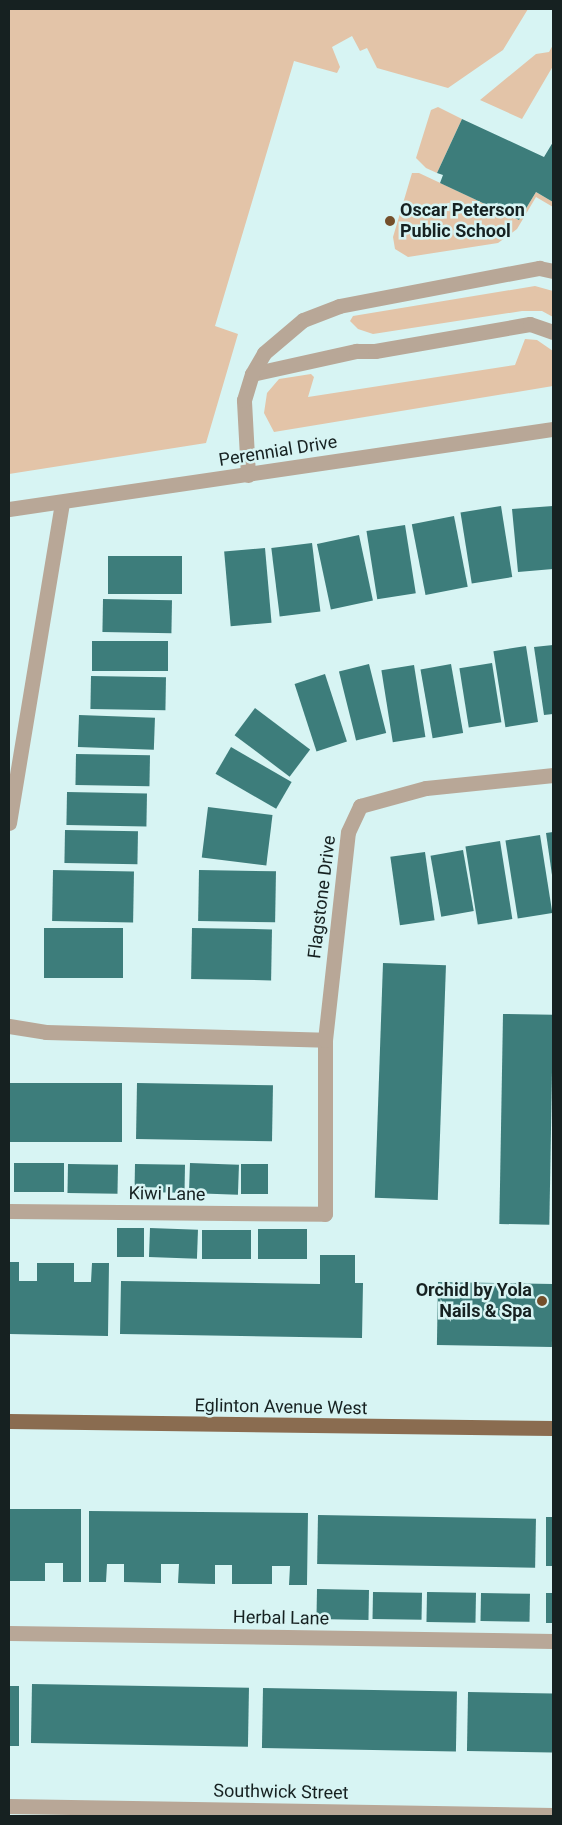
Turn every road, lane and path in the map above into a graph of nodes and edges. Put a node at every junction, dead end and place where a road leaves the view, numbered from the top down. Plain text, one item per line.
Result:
1 (553, 271) edge
2 (553, 332) edge
3 (252, 374) junction
4 (553, 429) edge
5 (248, 475) junction
6 (62, 502) junction
7 (9, 509) edge
8 (553, 775) edge
9 (9, 823) edge
10 (9, 1026) edge
11 (325, 1040) junction
12 (9, 1211) edge
13 (325, 1214) joint
14 (9, 1421) edge
15 (553, 1428) edge
16 (9, 1633) edge
17 (553, 1641) edge
18 (9, 1806) edge
19 (553, 1816) edge

1 - 3 street
2 - 3 street
3 - 5 street
4 - 5 street, Perennial Drive
5 - 6 street, Perennial Drive
6 - 7 street, Perennial Drive
6 - 9 street
8 - 11 street, Flagstone Drive
10 - 11 street
11 - 13 street, Flagstone Drive
12 - 13 street, Kiwi Lane
14 - 15 main road, Eglinton Avenue West
16 - 17 street, Herbal Lane
18 - 19 street, Southwick Street

